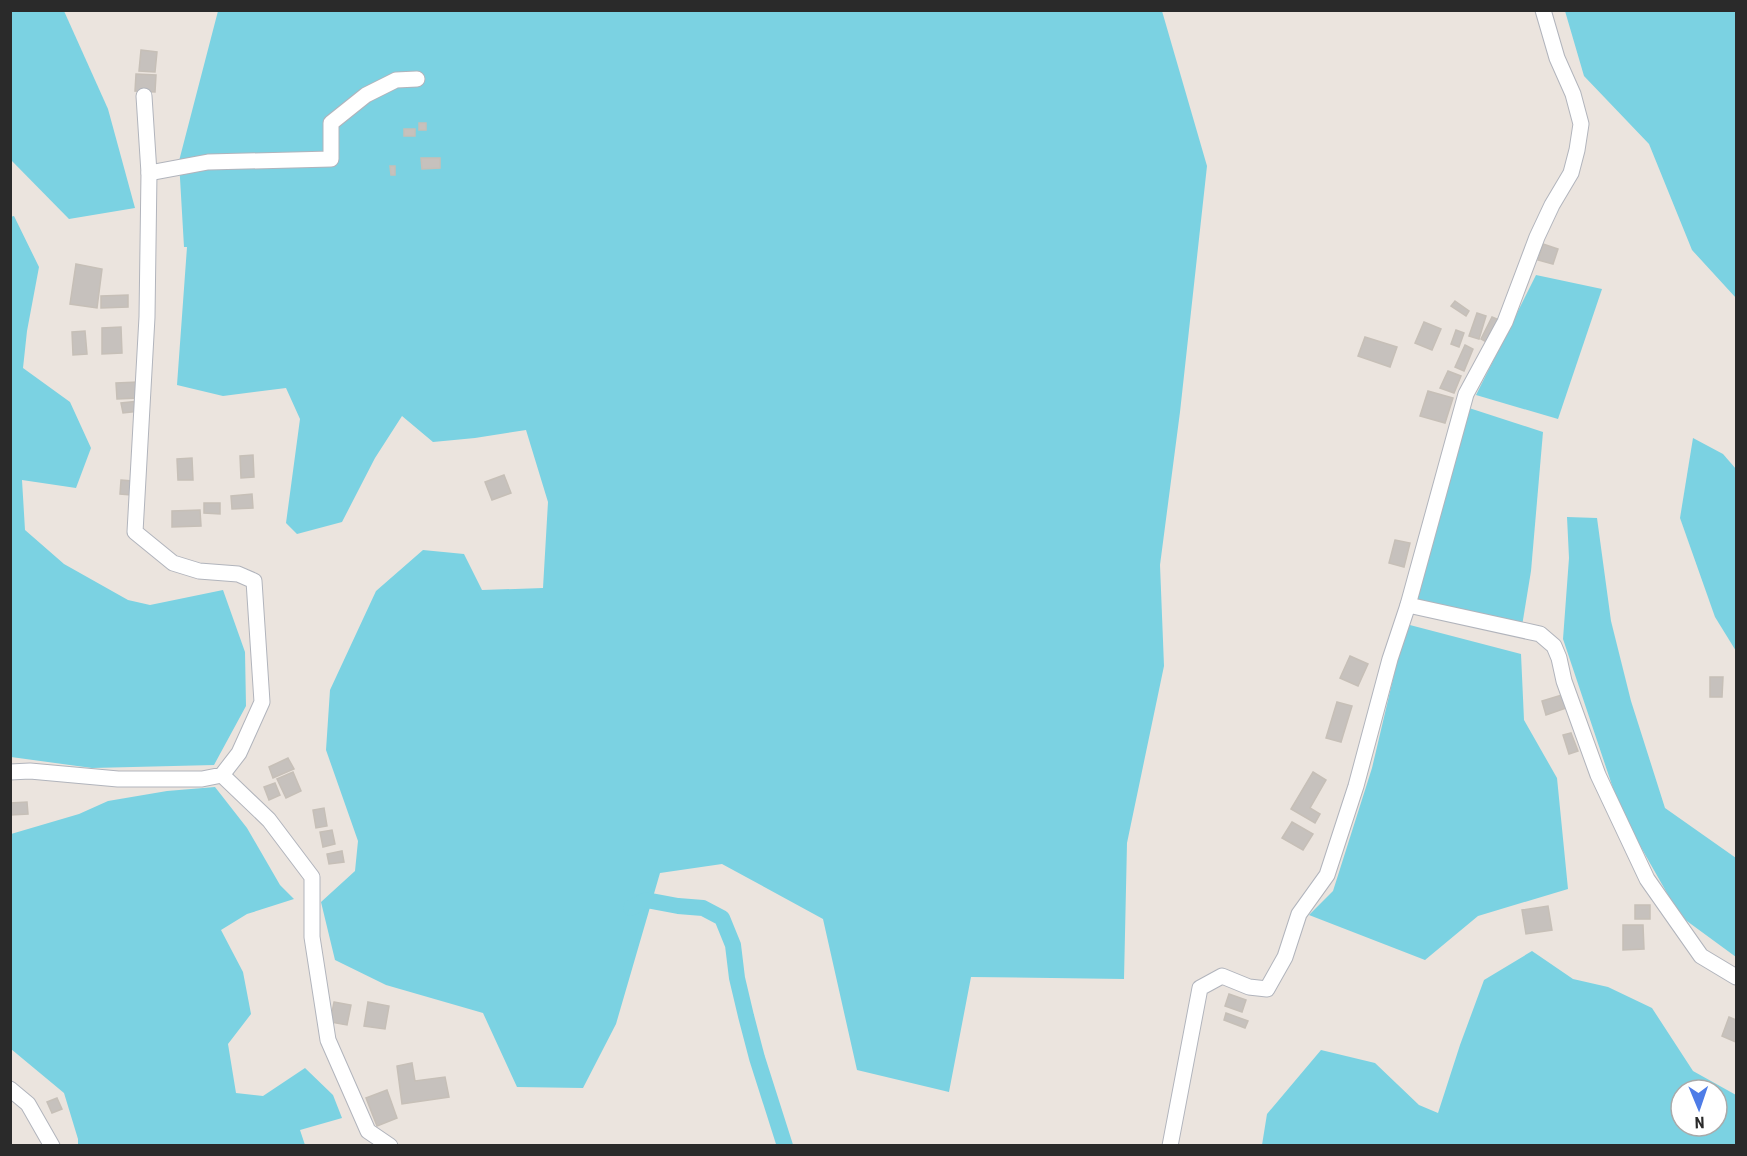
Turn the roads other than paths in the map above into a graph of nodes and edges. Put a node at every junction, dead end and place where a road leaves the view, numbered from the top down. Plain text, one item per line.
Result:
1 (1543, 10) edge
2 (417, 79) dead end
3 (144, 96) dead end
4 (149, 172) junction
5 (1408, 606) junction
6 (10, 772) edge
7 (222, 775) junction
8 (1737, 977) edge
9 (10, 1089) edge
10 (52, 1146) edge
11 (390, 1146) edge
12 (1170, 1146) edge

1 - 5 street
2 - 4 street
3 - 4 street
4 - 7 street
5 - 8 street
5 - 12 street
6 - 7 street
7 - 11 street
9 - 10 street

